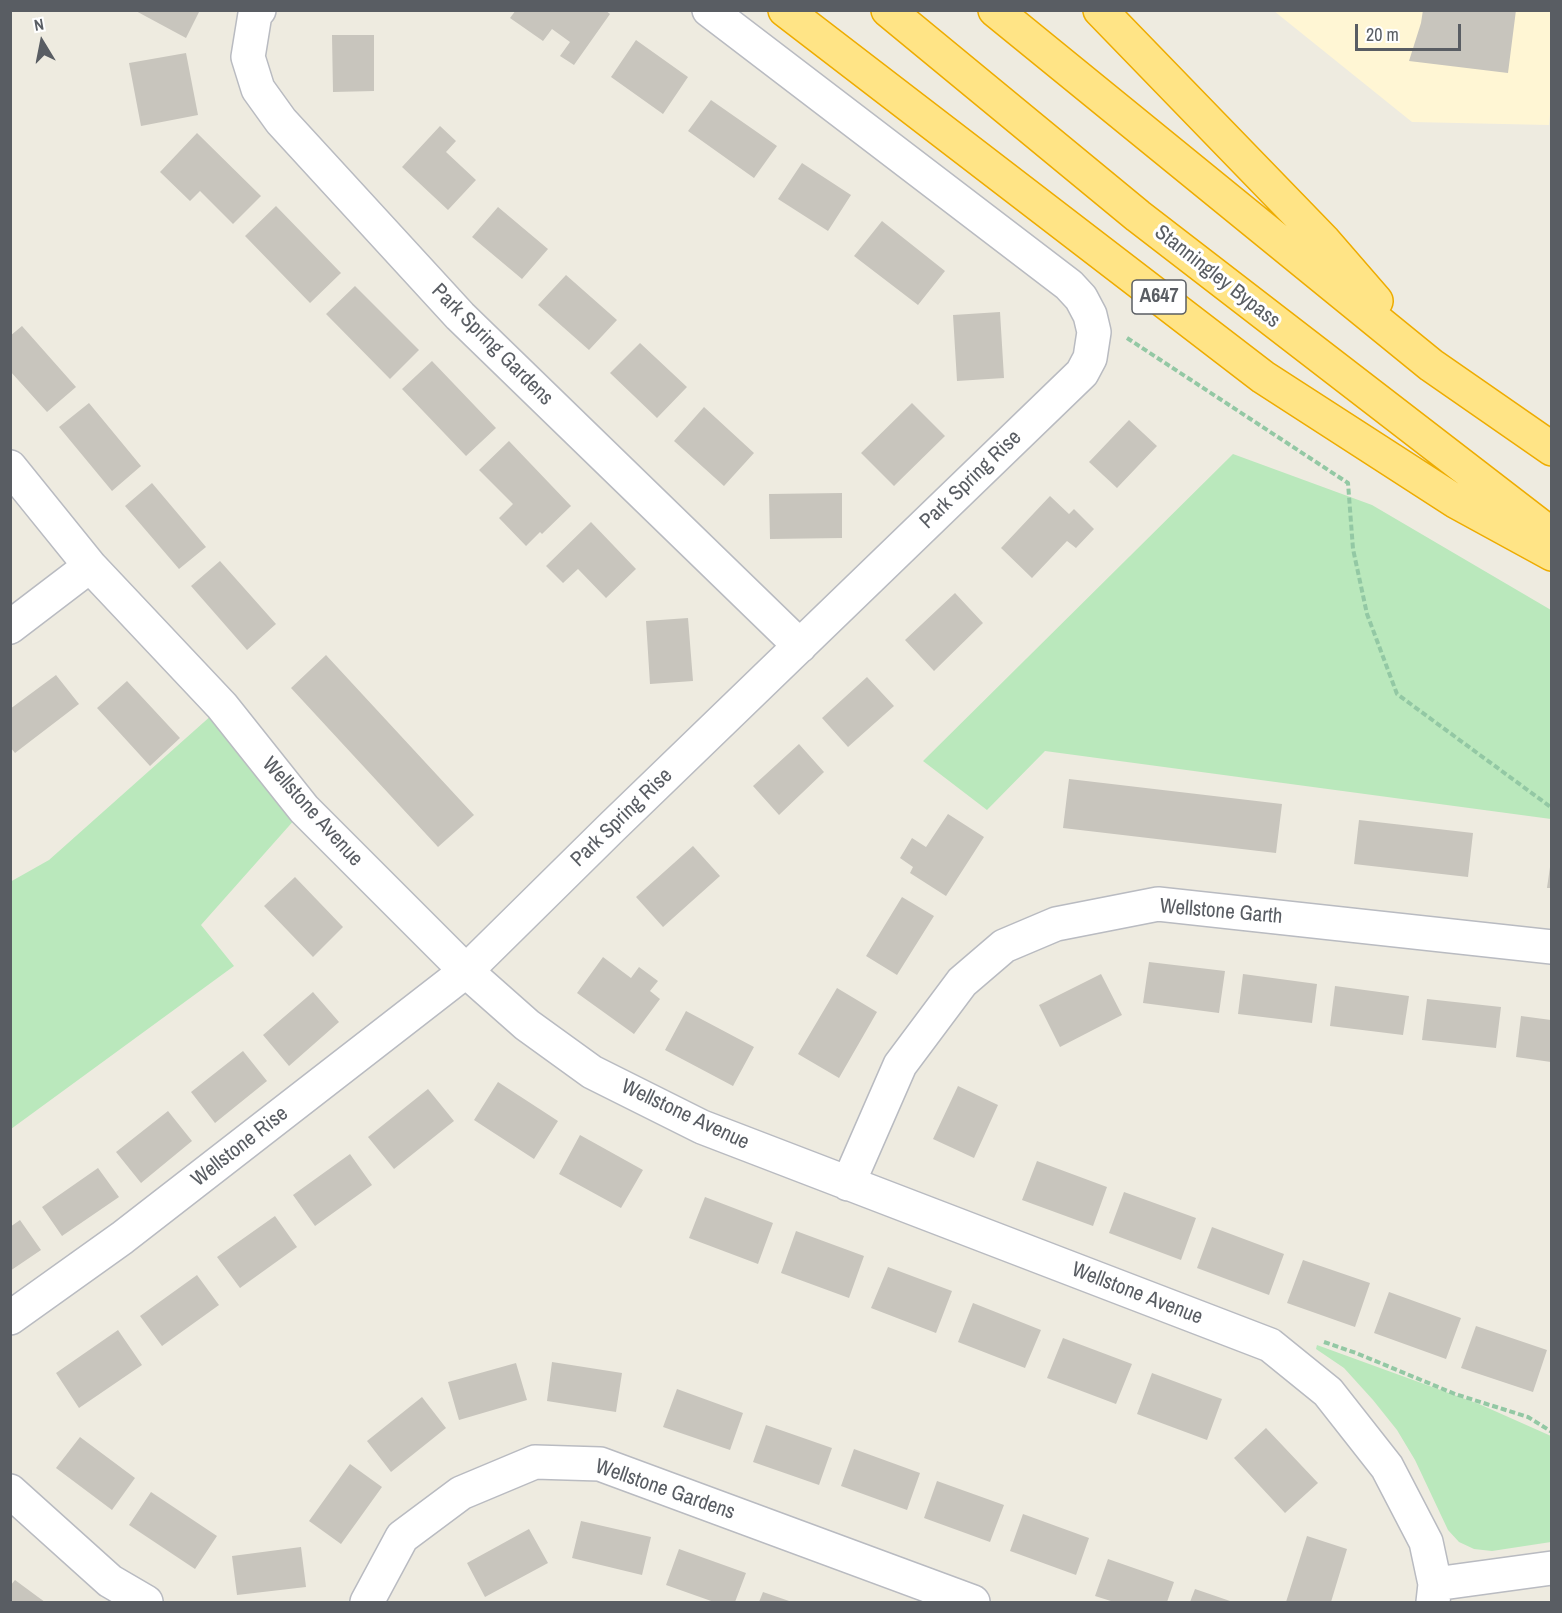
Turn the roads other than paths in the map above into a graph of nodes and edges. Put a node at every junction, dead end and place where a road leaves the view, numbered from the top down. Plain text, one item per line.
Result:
1 (259, 10) edge
2 (710, 10) edge
3 (785, 10) edge
4 (888, 10) edge
5 (995, 10) edge
6 (1100, 10) edge
7 (1431, 365) junction
8 (1551, 449) edge
9 (10, 467) edge
10 (1551, 535) edge
11 (1551, 554) edge
12 (90, 566) junction
13 (10, 627) edge
14 (800, 646) junction
15 (1551, 947) edge
16 (466, 971) junction
17 (848, 1184) junction
18 (10, 1318) edge
19 (10, 1491) edge
20 (1551, 1568) edge
21 (1434, 1593) edge
22 (146, 1602) edge
23 (367, 1602) edge
24 (972, 1602) edge

1 - 14 street, Park Spring Gardens
2 - 14 street, Park Spring Rise
3 - 11 highway, A647
4 - 10 highway, Stanningley Bypass / A647
5 - 7 highway
6 - 7 highway
7 - 8 highway
9 - 12 street, Wellstone Avenue
12 - 13 street
12 - 16 street, Wellstone Avenue
14 - 16 street, Park Spring Rise
15 - 17 street, Wellstone Garth
16 - 17 street, Wellstone Avenue
16 - 18 street, Wellstone Rise
17 - 21 street, Wellstone Avenue
19 - 22 street
20 - 21 street
23 - 24 street, Wellstone Gardens

